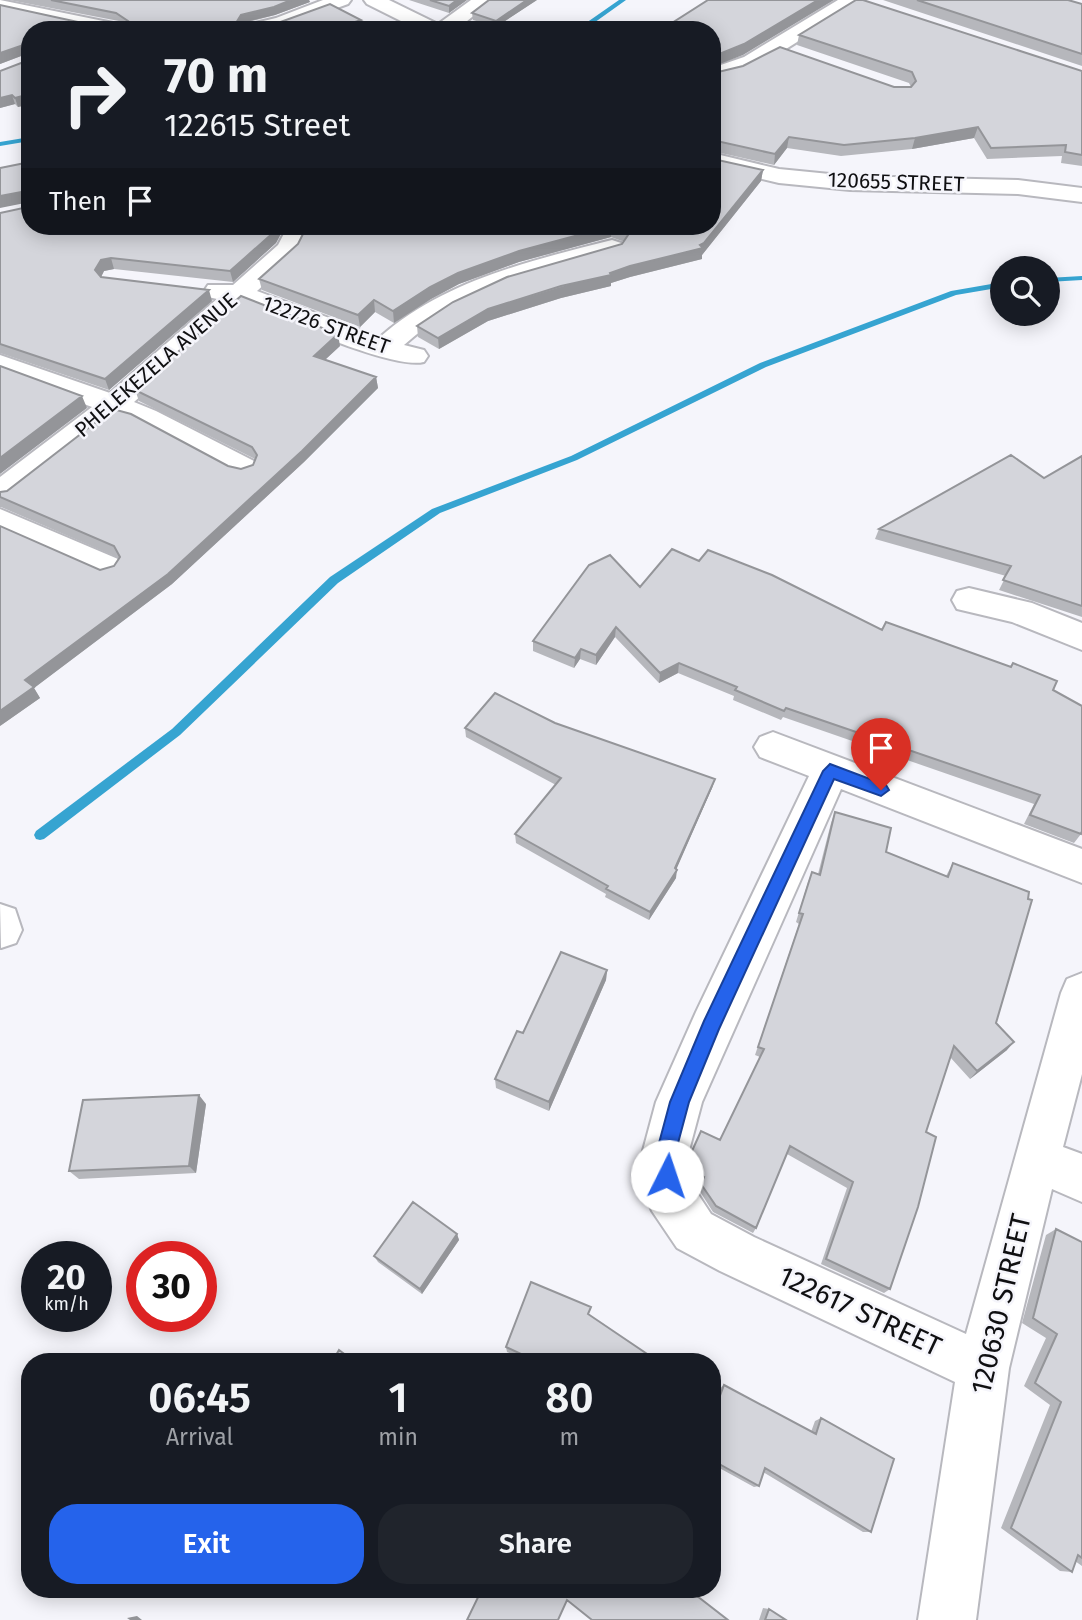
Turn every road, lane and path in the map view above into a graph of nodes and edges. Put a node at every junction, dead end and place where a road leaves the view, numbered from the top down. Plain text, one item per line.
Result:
1 (341, 0) edge
2 (374, 0) edge
3 (483, 0) edge
4 (855, 0) edge
5 (0, 4) edge
6 (879, 8) edge
7 (73, 21) edge
8 (286, 21) edge
9 (417, 21) edge
10 (455, 21) edge
11 (775, 47) junction
12 (798, 55) edge
13 (721, 73) edge
14 (721, 163) edge
15 (1082, 195) edge
16 (296, 235) edge
17 (612, 248) edge
18 (189, 288) edge
19 (239, 293) junction
20 (384, 348) junction
21 (414, 356) dead end
22 (0, 363) edge
23 (116, 404) junction
24 (243, 468) edge
25 (0, 493) edge
26 (0, 520) edge
27 (106, 567) edge
28 (970, 600) dead end
29 (1082, 637) edge
30 (773, 747) dead end
31 (830, 771) junction
32 (1082, 866) edge
33 (1082, 993) edge
34 (1036, 1159) junction
35 (1082, 1178) edge
36 (983, 1368) junction
37 (947, 1620) edge

1 - 8 street
2 - 9 street
3 - 10 street
4 - 6 street
4 - 11 street
5 - 7 street
11 - 12 street
11 - 13 street
14 - 15 street, 120655 STREET
16 - 19 street, PHELEKEZELA AVENUE
17 - 20 street
18 - 19 street, 122726 STREET
19 - 20 street, 122726 STREET
19 - 23 street, PHELEKEZELA AVENUE
20 - 21 street, 122726 STREET
22 - 23 street
23 - 24 street
23 - 25 street, PHELEKEZELA AVENUE
26 - 27 street
28 - 29 street
30 - 31 street
31 - 32 street
31 - 36 street, 122617 STREET
33 - 34 street, 120630 STREET
34 - 35 street
34 - 36 street, 120630 STREET
36 - 37 street, 120630 STREET

